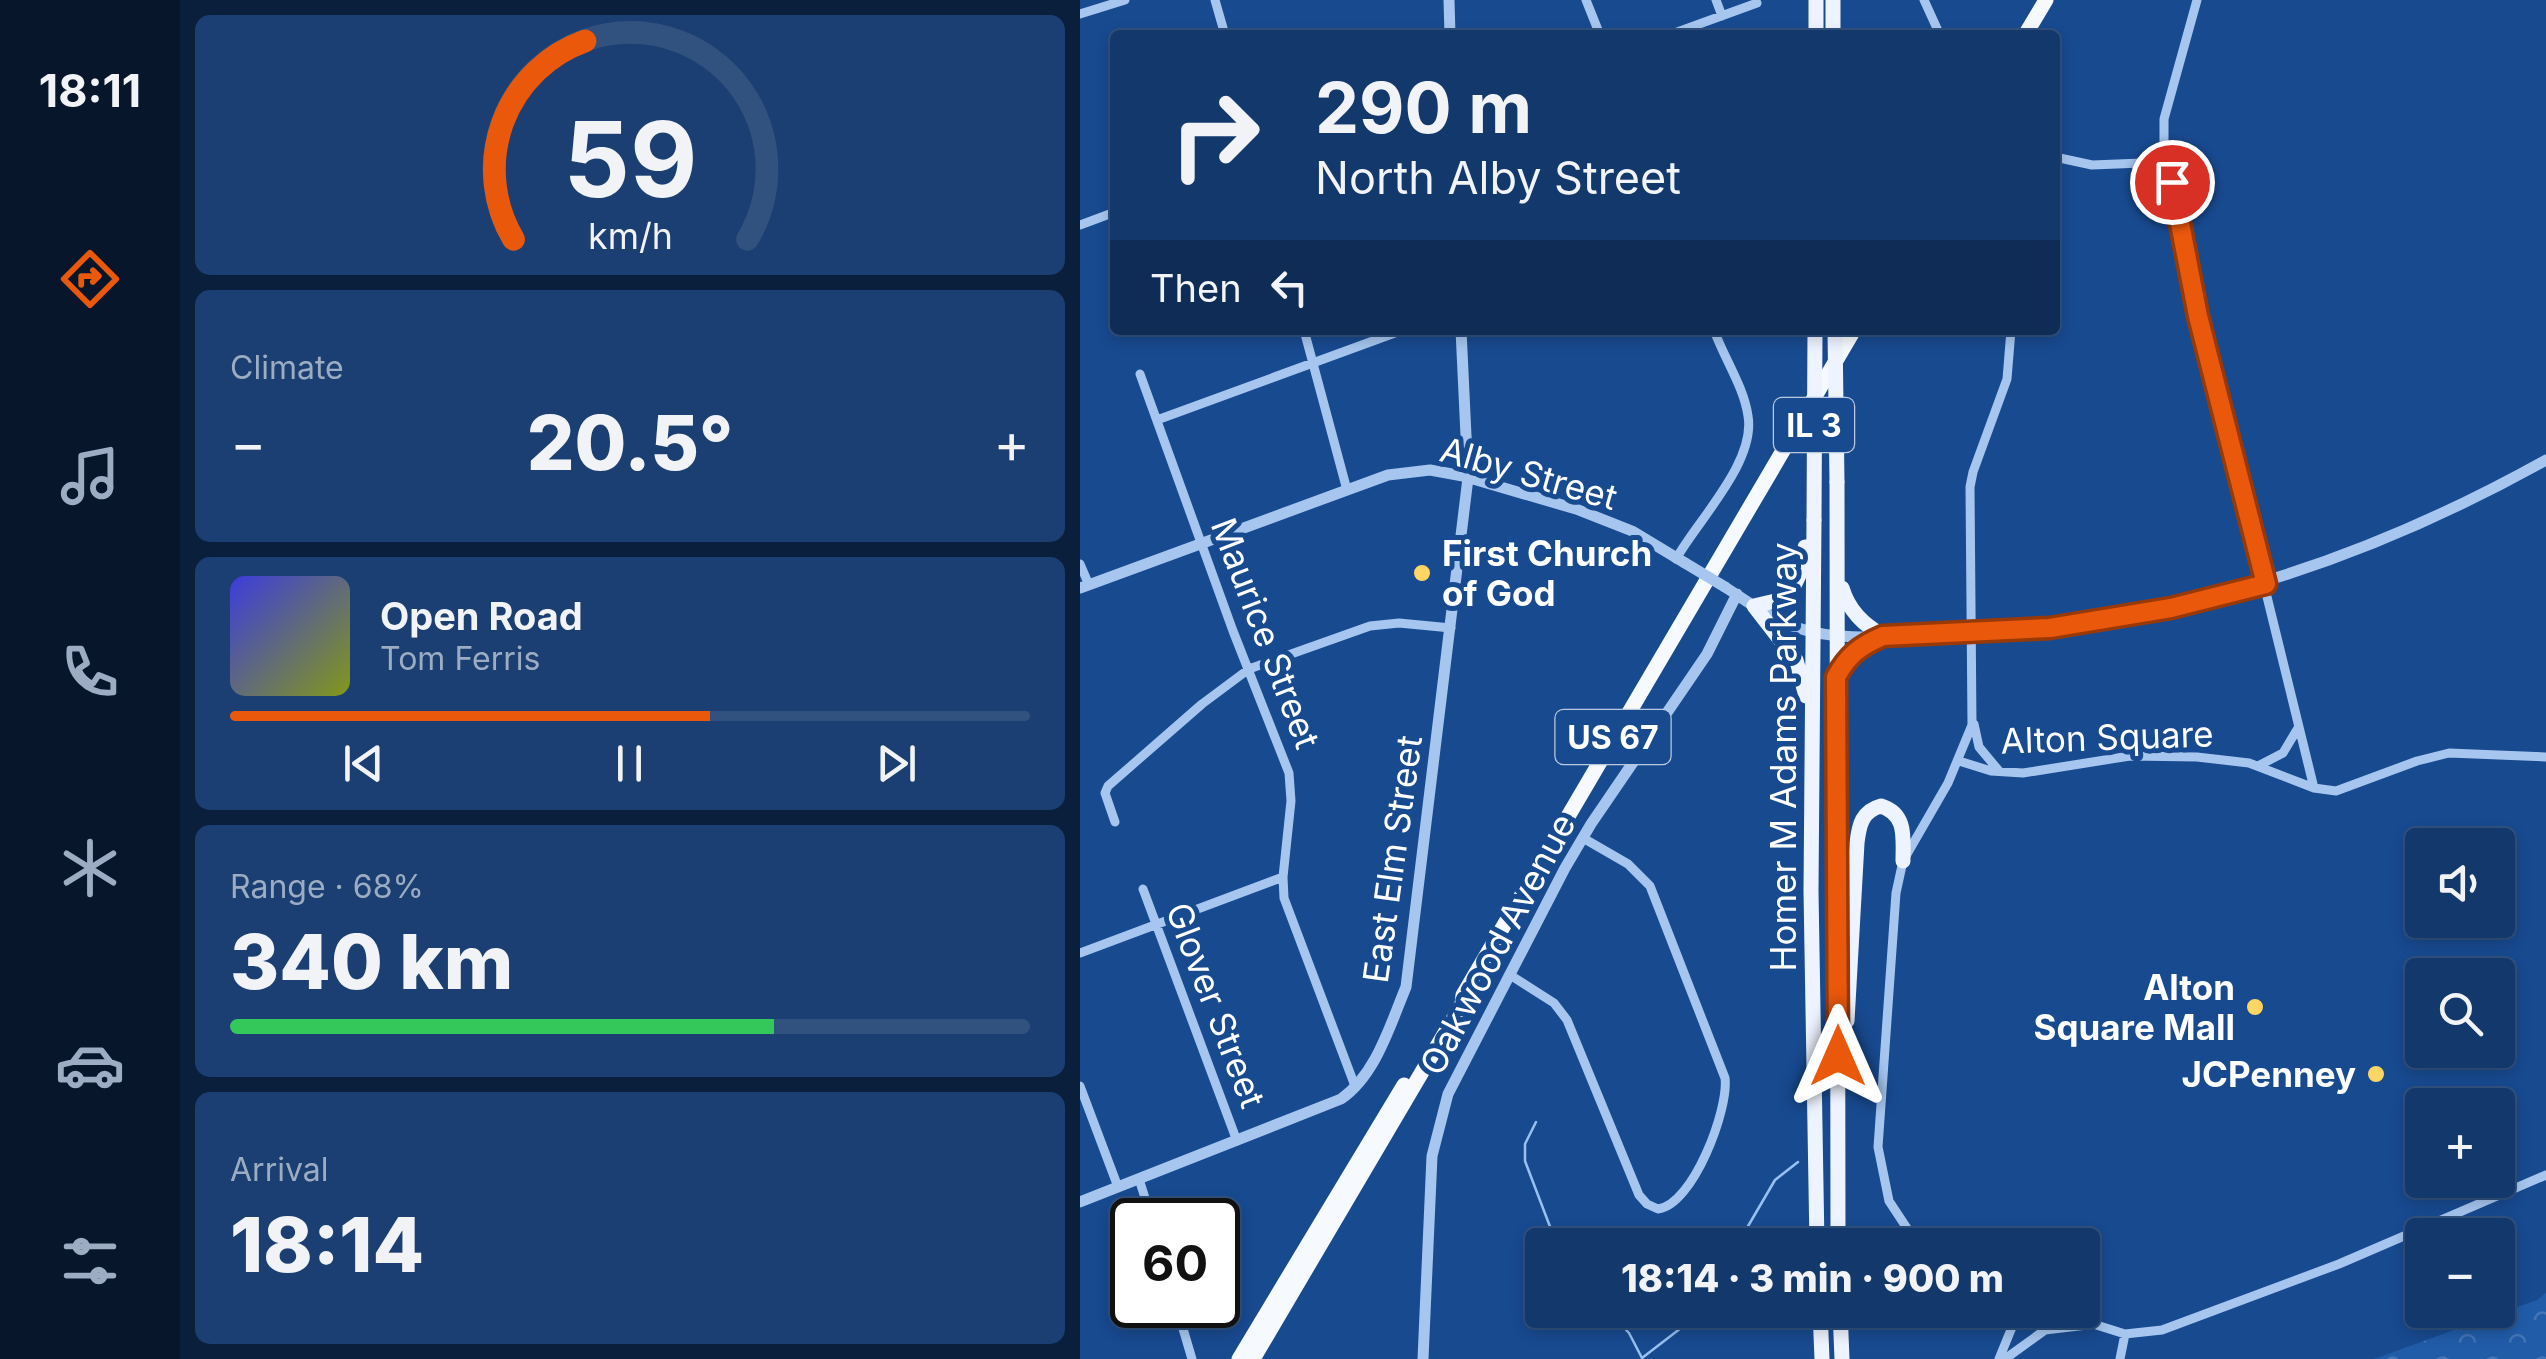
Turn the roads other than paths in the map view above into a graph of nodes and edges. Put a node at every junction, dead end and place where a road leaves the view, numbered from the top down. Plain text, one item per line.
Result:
1 (1125, 0) edge
2 (1215, 0) edge
3 (1449, 0) edge
4 (1586, 0) edge
5 (1716, 0) edge
6 (1816, 0) edge
7 (1833, 0) edge
8 (1924, 0) edge
9 (2046, 0) edge
10 (2197, 0) edge
11 (1757, 3) dead end
12 (1080, 14) edge
13 (1722, 16) junction
14 (1224, 30) edge
15 (1450, 30) edge
16 (1598, 30) edge
17 (1683, 30) edge
18 (1816, 30) edge
19 (1833, 30) edge
20 (1938, 30) edge
21 (2028, 30) edge
22 (2060, 157) edge
23 (2168, 162) junction
24 (1110, 214) edge
25 (1080, 225) edge
26 (1305, 335) edge
27 (1389, 335) edge
28 (1461, 335) edge
29 (1716, 335) edge
30 (1814, 335) edge
31 (1834, 335) edge
32 (1851, 335) edge
33 (2011, 335) edge
34 (1313, 363) junction
35 (1140, 374) dead end
36 (1157, 420) junction
37 (2546, 460) edge
38 (1468, 478) junction
39 (1814, 479) junction
40 (1347, 490) junction
41 (1203, 543) junction
42 (1681, 561) junction
43 (1080, 564) edge
44 (1837, 573) junction
45 (2266, 584) junction
46 (1084, 586) edge
47 (1731, 591) junction
48 (1754, 606) junction
49 (1451, 628) junction
50 (1812, 631) junction
51 (1971, 633) junction
52 (1836, 636) junction
53 (1883, 636) junction
54 (1248, 669) junction
55 (1836, 677) junction
56 (1973, 714) junction
57 (1812, 726) junction
58 (2299, 726) junction
59 (2546, 757) edge
60 (1959, 761) junction
61 (2258, 766) junction
62 (2001, 772) junction
63 (2314, 788) junction
64 (1115, 822) dead end
65 (1582, 838) junction
66 (1903, 861) junction
67 (1283, 878) junction
68 (1143, 889) dead end
69 (1157, 924) junction
70 (1080, 954) edge
71 (1510, 975) junction
72 (1463, 994) junction
73 (1080, 1086) edge
74 (1355, 1086) junction
75 (1238, 1141) junction
76 (2546, 1175) edge
77 (1139, 1179) junction
78 (1118, 1187) junction
79 (1145, 1198) edge
80 (1080, 1202) edge
81 (1817, 1228) edge
82 (1838, 1228) edge
83 (1839, 1228) edge
84 (1907, 1228) edge
85 (1183, 1328) edge
86 (1821, 1328) edge
87 (1841, 1328) edge
88 (2013, 1328) edge
89 (2063, 1328) edge
90 (2100, 1328) edge
91 (2125, 1334) junction
92 (1192, 1359) edge
93 (1239, 1359) edge
94 (1254, 1359) edge
95 (1423, 1359) edge
96 (1822, 1359) edge
97 (1842, 1359) edge
98 (2002, 1359) edge
99 (2120, 1359) edge

1 - 12 street
2 - 14 street
3 - 15 street
4 - 16 street
5 - 13 street
6 - 18 main road
7 - 19 main road
8 - 20 street
9 - 21 highway
10 - 23 street
11 - 13 street
13 - 17 street
22 - 23 street
23 - 45 street
24 - 25 street
26 - 34 street
27 - 34 street
28 - 38 street, East Elm Street
29 - 42 street
30 - 39 main road, Homer M Adams Parkway / IL 3, bridge
31 - 44 main road, Homer M Adams Parkway / IL 3, bridge
32 - 72 highway, US 67
33 - 51 street
34 - 36 street
34 - 40 street
35 - 36 street, Maurice Street
36 - 41 street, Maurice Street
37 - 45 street, Alby Street
38 - 40 street, Alby Street
38 - 42 street, Alby Street
38 - 49 street, East Elm Street
39 - 48 main road
39 - 50 main road, Homer M Adams Parkway / IL 3, bridge
40 - 41 street, Alby Street
41 - 46 street, Alby Street
41 - 54 street, Maurice Street
42 - 47 street, Alby Street, bridge
43 - 46 street
44 - 52 main road, Homer M Adams Parkway / IL 3
44 - 53 main road
45 - 51 street, Alby Street
45 - 58 street
47 - 48 street, Alby Street
47 - 65 street, Oakwood Avenue
48 - 50 street, Alby Street
48 - 57 main road
49 - 54 street
49 - 74 street, East Elm Street
50 - 52 street, Alby Street
50 - 57 main road, Homer M Adams Parkway / IL 3
51 - 53 street, Alby Street
51 - 56 street
52 - 53 street, Alby Street
52 - 55 main road, Homer M Adams Parkway / IL 3
53 - 55 main road
54 - 64 street
54 - 67 street, Maurice Street
55 - 82 main road, Homer M Adams Parkway / IL 3
56 - 60 street
56 - 62 street
57 - 81 main road, Homer M Adams Parkway / IL 3
58 - 61 street
58 - 63 street
59 - 63 street, Alton Square
60 - 62 street, Alton Square
60 - 66 street
61 - 62 street, Alton Square
61 - 63 street, Alton Square
65 - 71 street, Oakwood Avenue
65 - 71 street
66 - 83 main road
66 - 84 street
67 - 69 street
67 - 74 street, Maurice Street
68 - 69 street, Glover Street
69 - 70 street
69 - 75 street, Glover Street
71 - 95 street, Oakwood Avenue
72 - 93 highway, US 67
72 - 94 highway, US 67
73 - 78 street
74 - 75 street, East Elm Street
75 - 77 street, East Elm Street
76 - 91 street
77 - 78 street, East Elm Street
77 - 79 street
78 - 80 street, East Elm Street
85 - 92 street
86 - 96 main road
87 - 97 main road
88 - 98 street
89 - 98 street
90 - 91 street
91 - 99 street

